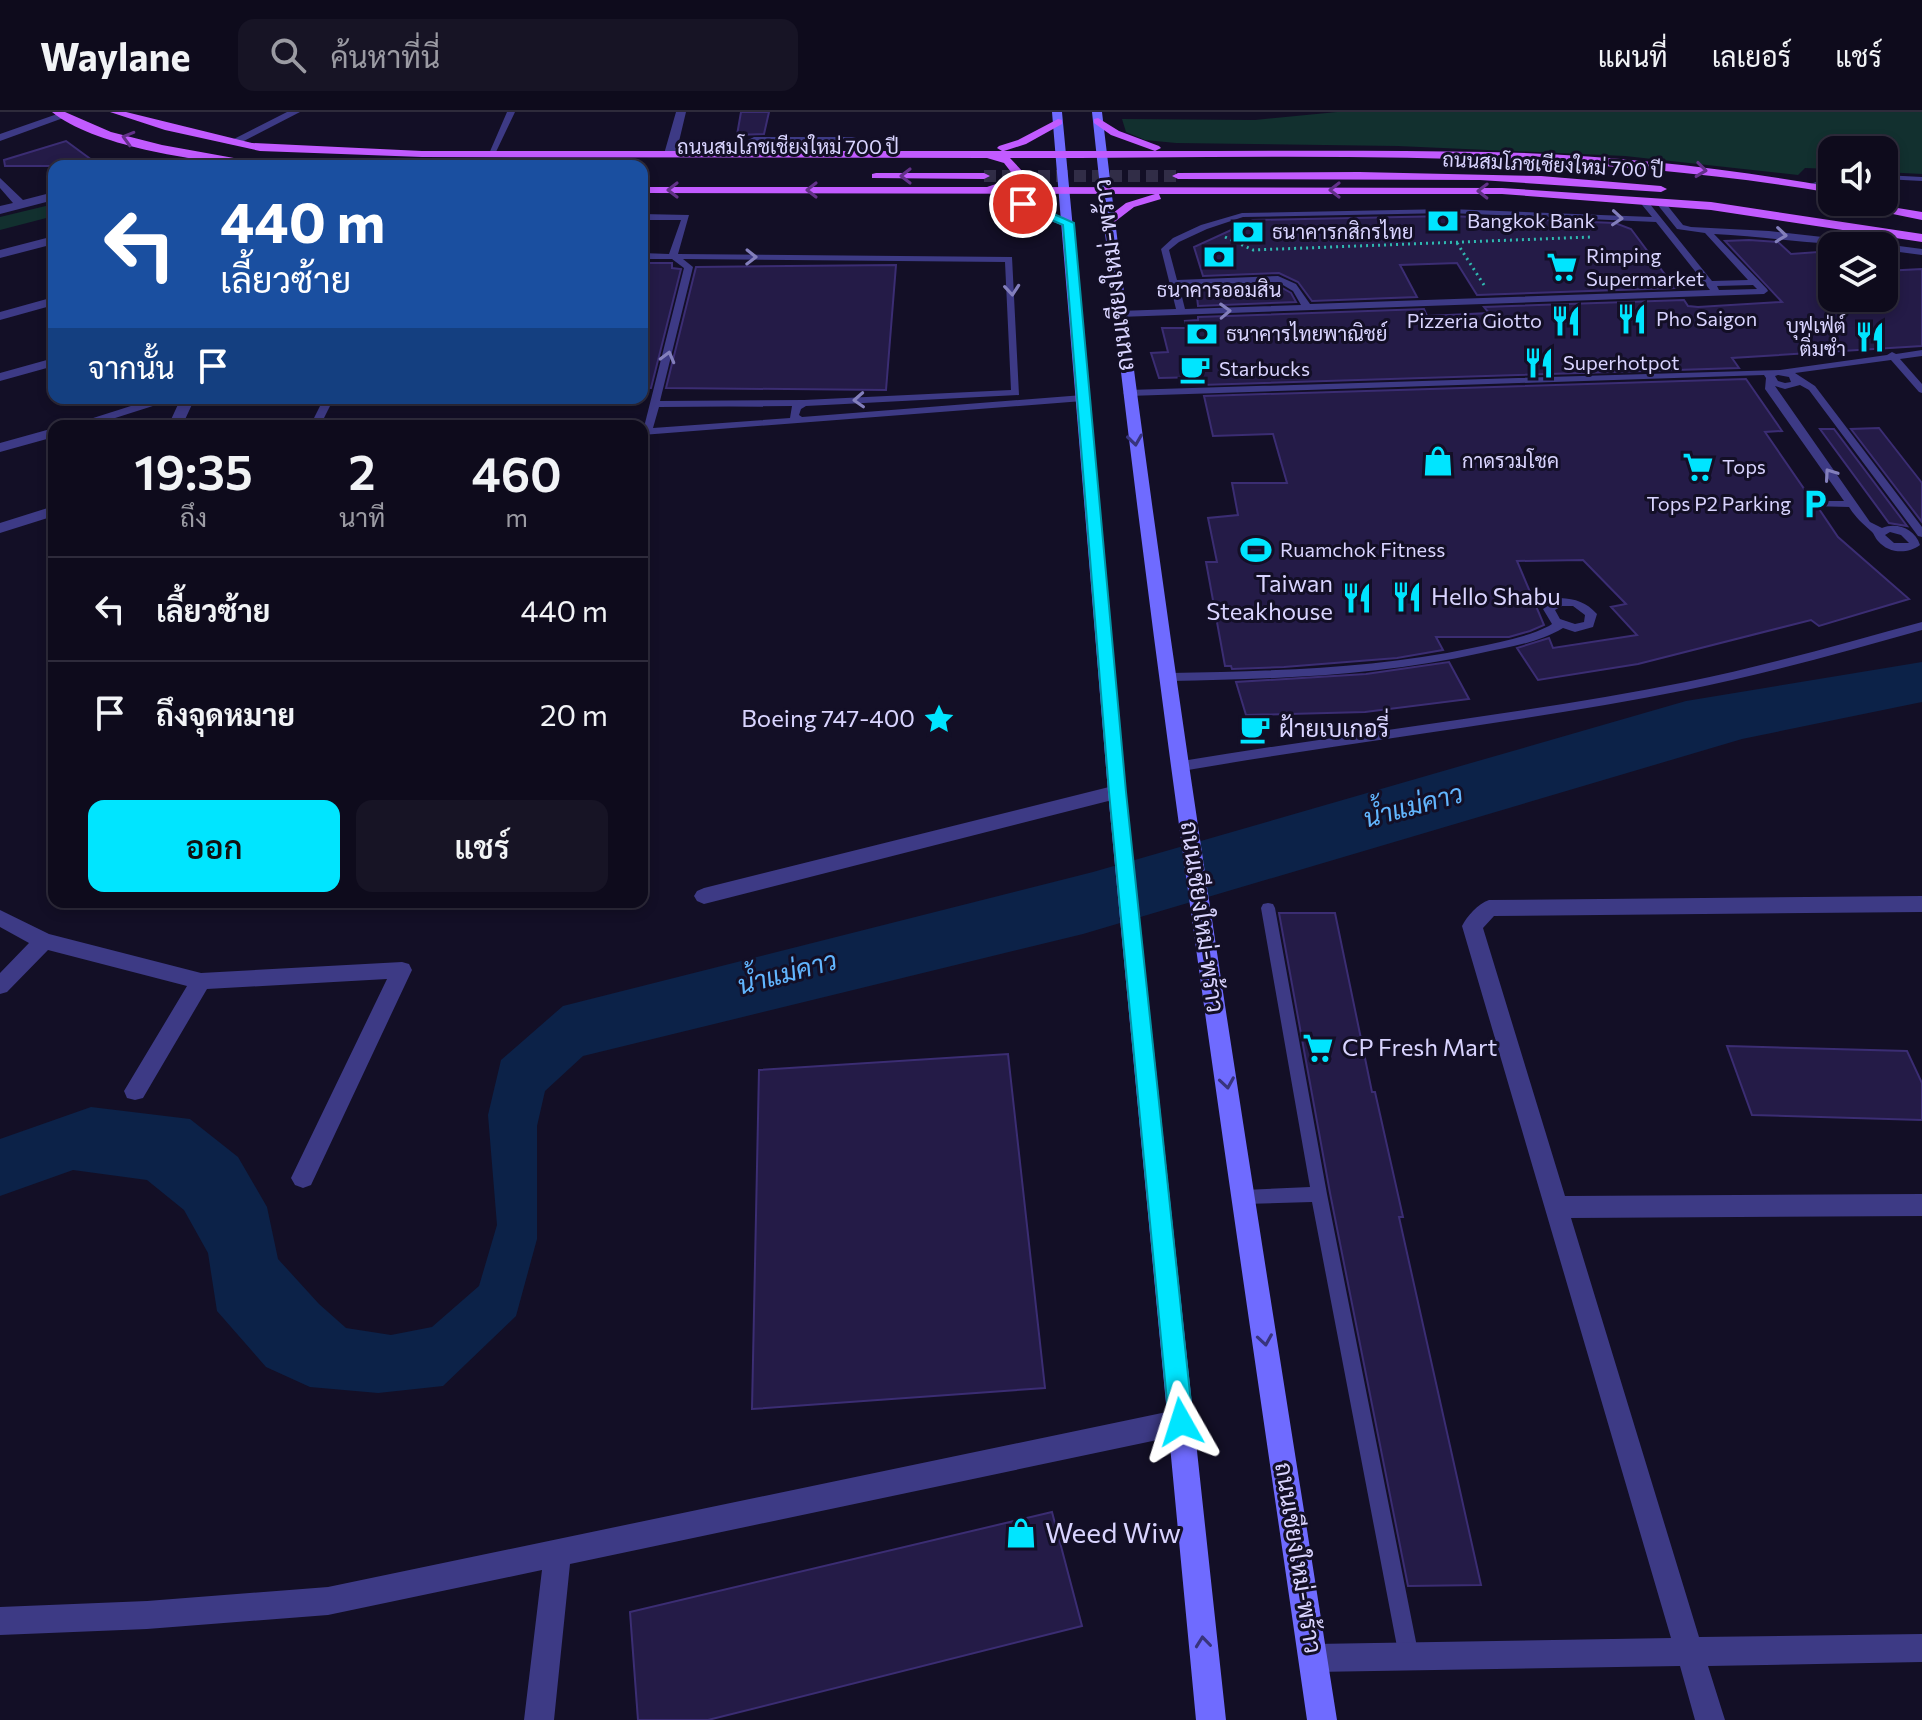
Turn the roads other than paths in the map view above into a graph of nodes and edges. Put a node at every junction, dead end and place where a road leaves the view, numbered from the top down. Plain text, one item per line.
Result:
1 (115, 112) edge
2 (295, 112) edge
3 (511, 112) edge
4 (681, 112) edge
5 (59, 113) edge
6 (1097, 116) edge
7 (1057, 117) edge
8 (0, 138) edge
9 (232, 143) junction
10 (246, 146) junction
11 (975, 153) junction
12 (1061, 153) junction
13 (1101, 153) junction
14 (491, 154) junction
15 (670, 154) junction
16 (202, 156) junction
17 (187, 160) edge
18 (213, 160) edge
19 (230, 160) edge
20 (354, 160) edge
21 (1177, 165) junction
22 (648, 167) edge
23 (859, 176) dead end
24 (828, 177) dead end
25 (648, 178) edge
26 (1898, 178) edge
27 (1922, 179) edge
28 (0, 181) edge
29 (1818, 183) edge
30 (1809, 186) junction
31 (1818, 188) edge
32 (648, 190) edge
33 (974, 190) junction
34 (1104, 190) junction
35 (1188, 190) junction
36 (1066, 191) junction
37 (48, 198) edge
38 (1818, 199) edge
39 (1642, 200) junction
40 (1660, 202) junction
41 (1898, 203) edge
42 (21, 205) junction
43 (1922, 208) edge
44 (0, 210) edge
45 (1898, 212) edge
46 (1922, 216) edge
47 (648, 217) edge
48 (1068, 223) junction
49 (1108, 223) junction
50 (1662, 224) junction
51 (1682, 228) junction
52 (1922, 228) edge
53 (1708, 232) junction
54 (1922, 238) edge
55 (1818, 239) edge
56 (48, 242) edge
57 (1898, 249) edge
58 (1922, 252) edge
59 (0, 254) edge
60 (648, 256) edge
61 (673, 256) junction
62 (1755, 282) junction
63 (1174, 283) junction
64 (1710, 284) junction
65 (1718, 294) junction
66 (48, 303) edge
67 (1307, 308) junction
68 (1181, 312) junction
69 (1119, 314) junction
70 (0, 316) edge
71 (1922, 353) edge
72 (1892, 355) junction
73 (48, 364) edge
74 (1775, 375) junction
75 (0, 377) edge
76 (1922, 390) edge
77 (1128, 393) junction
78 (1083, 398) junction
79 (804, 403) junction
80 (150, 404) edge
81 (655, 404) junction
82 (96, 420) edge
83 (801, 420) junction
84 (648, 422) edge
85 (648, 432) edge
86 (48, 434) edge
87 (0, 448) edge
88 (1815, 504) dead end
89 (1852, 504) junction
90 (48, 513) edge
91 (0, 528) edge
92 (1881, 532) junction
93 (1920, 539) edge
94 (1561, 624) dead end
95 (1922, 626) edge
96 (1170, 677) junction
97 (1182, 766) junction
98 (1117, 792) junction
99 (704, 896) dead end
100 (1922, 904) edge
101 (1268, 908) dead end
102 (0, 918) edge
103 (44, 941) junction
104 (201, 981) junction
105 (0, 986) edge
106 (135, 1091) dead end
107 (303, 1178) dead end
108 (1319, 1194) junction
109 (1244, 1197) junction
110 (1922, 1205) edge
111 (1559, 1207) junction
112 (1181, 1422) junction
113 (558, 1552) junction
114 (0, 1621) edge
115 (1922, 1648) edge
116 (1690, 1652) junction
117 (1409, 1657) junction
118 (1314, 1658) junction
119 (539, 1720) edge
120 (1211, 1720) edge
121 (1322, 1720) edge
122 (1710, 1720) edge

1 - 9 main road
2 - 9 street
3 - 14 lane
4 - 15 street
5 - 8 street
16 -> 5 main road
6 - 13 main road, ถนนเชียงใหม่-พร้าว
6 - 21 main road
7 - 11 main road
7 - 12 main road, ถนนเชียงใหม่-พร้าว
9 - 10 main road
10 - 14 main road
10 - 20 main road
11 - 12 main road
11 - 15 main road
11 - 33 main road
12 - 13 main road
12 - 36 main road, ถนนเชียงใหม่-พร้าว
13 - 21 main road
13 - 34 main road, ถนนเชียงใหม่-พร้าว
14 - 15 main road
16 - 17 street
16 - 18 main road
16 - 19 main road
21 -> 30 main road
21 - 35 main road
21 - 38 main road, ถนนสมโภชเชียงใหม่ 700 ปี
21 - 52 main road, ถนนสมโภชเชียงใหม่ 700 ปี
22 -> 23 main road, ถนนสมโภชเชียงใหม่ 700 ปี
24 - 25 main road, ถนนสมโภชเชียงใหม่ 700 ปี
26 - 27 lane
28 - 42 street
29 - 30 lane
30 - 31 main road
33 -> 32 main road
33 - 36 main road
33 - 48 main road
34 - 35 main road
34 - 36 main road
34 - 49 main road, ถนนเชียงใหม่-พร้าว
39 -> 35 main road
35 - 49 main road
36 - 48 main road, ถนนเชียงใหม่-พร้าว
37 - 42 street
39 - 40 main road
39 - 50 lane
40 - 51 lane
40 - 54 main road
41 - 43 main road
42 - 44 street
45 - 46 main road
47 - 61 lane
48 - 78 main road, ถนนเชียงใหม่-พร้าว
49 - 69 main road, ถนนเชียงใหม่-พร้าว
50 - 51 lane
63 -> 50 lane
50 - 64 lane
51 - 53 lane
53 -> 55 lane
53 - 62 lane
56 - 59 street
57 - 58 lane
60 - 61 lane
61 -> 79 lane
81 -> 61 lane
62 - 64 lane
62 - 65 lane
63 - 67 lane
63 - 68 lane
64 - 65 lane
65 - 67 lane
66 - 70 street
68 -> 67 lane
68 - 69 lane
69 - 77 main road, ถนนเชียงใหม่-พร้าว
71 - 72 lane
72 - 74 lane
72 - 76 lane
73 - 75 street
74 - 77 lane
89 -> 74 lane
74 - 93 lane
77 -> 96 main road, ถนนเชียงใหม่-พร้าว
78 - 83 lane
78 - 98 main road, ถนนเชียงใหม่-พร้าว
79 - 81 lane
79 - 83 lane
80 - 82 street
81 - 84 lane
83 - 85 lane
86 - 87 street
88 - 89 lane
89 - 92 lane
90 - 91 street
92 - 93 lane
92 - 93 lane
94 - 96 lane
95 - 97 lane
96 - 97 main road, ถนนเชียงใหม่-พร้าว
97 -> 109 main road, ถนนเชียงใหม่-พร้าว
98 - 99 street
98 - 112 main road, ถนนเชียงใหม่-พร้าว
100 - 111 street
101 - 108 lane
102 - 103 street
103 - 104 street
103 - 105 street
104 - 106 street
104 - 107 street
108 - 109 lane
108 - 117 lane
109 -> 118 main road, ถนนเชียงใหม่-พร้าว
110 - 111 street
111 - 116 street
112 - 113 street
120 -> 112 main road, ถนนเชียงใหม่-พร้าว
113 - 114 street
113 - 119 street
115 - 116 street
116 - 117 street
116 - 122 street
117 - 118 street
118 - 121 main road, ถนนเชียงใหม่-พร้าว

